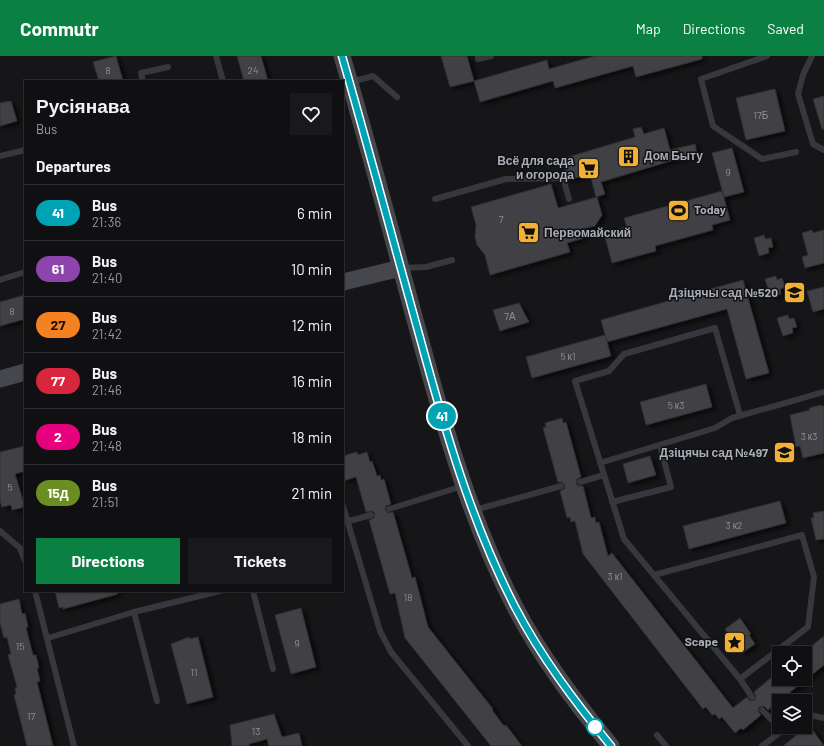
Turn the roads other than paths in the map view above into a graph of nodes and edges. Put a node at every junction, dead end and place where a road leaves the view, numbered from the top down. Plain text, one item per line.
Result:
1 (216, 56) edge
2 (342, 56) edge
3 (478, 56) edge
4 (491, 56) edge
5 (767, 56) edge
6 (812, 56) edge
7 (168, 66) dead end
8 (144, 80) edge
9 (223, 80) edge
10 (350, 82) junction
11 (397, 97) dead end
12 (24, 150) edge
13 (824, 150) edge
14 (796, 152) dead end
15 (0, 156) edge
16 (435, 199) dead end
17 (569, 199) dead end
18 (452, 260) dead end
19 (401, 268) junction
20 (24, 272) edge
21 (0, 280) edge
22 (344, 282) edge
23 (24, 372) edge
24 (0, 379) edge
25 (824, 392) edge
26 (740, 416) junction
27 (660, 445) junction
28 (600, 463) junction
29 (604, 475) junction
30 (580, 482) dead end
31 (465, 486) junction
32 (561, 486) dead end
33 (612, 502) junction
34 (344, 508) edge
35 (390, 509) dead end
36 (473, 510) junction
37 (371, 515) dead end
38 (349, 521) junction
39 (0, 531) edge
40 (23, 546) edge
41 (654, 575) junction
42 (35, 592) edge
43 (216, 592) edge
44 (253, 592) edge
45 (134, 612) junction
46 (48, 638) junction
47 (273, 669) dead end
48 (740, 679) junction
49 (752, 697) dead end
50 (157, 701) dead end
51 (762, 710) dead end
52 (812, 715) edge
53 (824, 718) edge
54 (772, 719) edge
55 (775, 734) edge
56 (657, 735) dead end
57 (74, 746) edge
58 (468, 746) edge
59 (611, 746) edge
60 (666, 746) edge
61 (762, 746) edge

1 - 9 lane
2 - 10 main road
3 - 4 lane
5 - 14 lane
6 - 13 lane
7 - 8 lane
10 - 11 lane
10 - 19 main road
12 - 15 lane
16 - 17 lane
18 - 19 lane
19 - 22 main road
19 - 31 main road
20 - 21 lane
23 - 24 main road
25 - 26 lane
26 - 27 lane
26 - 28 lane
27 - 28 lane
27 - 33 lane
28 - 29 lane
29 - 30 lane
29 - 33 lane
31 - 35 lane
31 - 36 main road
32 - 36 lane
33 - 41 lane
34 - 38 lane
36 - 59 main road
37 - 38 lane
38 - 58 lane
39 - 40 lane
41 - 48 lane
41 - 48 lane
42 - 46 lane
43 - 45 lane
44 - 47 lane
45 - 46 lane
45 - 50 lane
46 - 57 lane
48 - 49 lane
51 - 54 lane
52 - 53 lane
55 - 61 lane
56 - 60 lane

